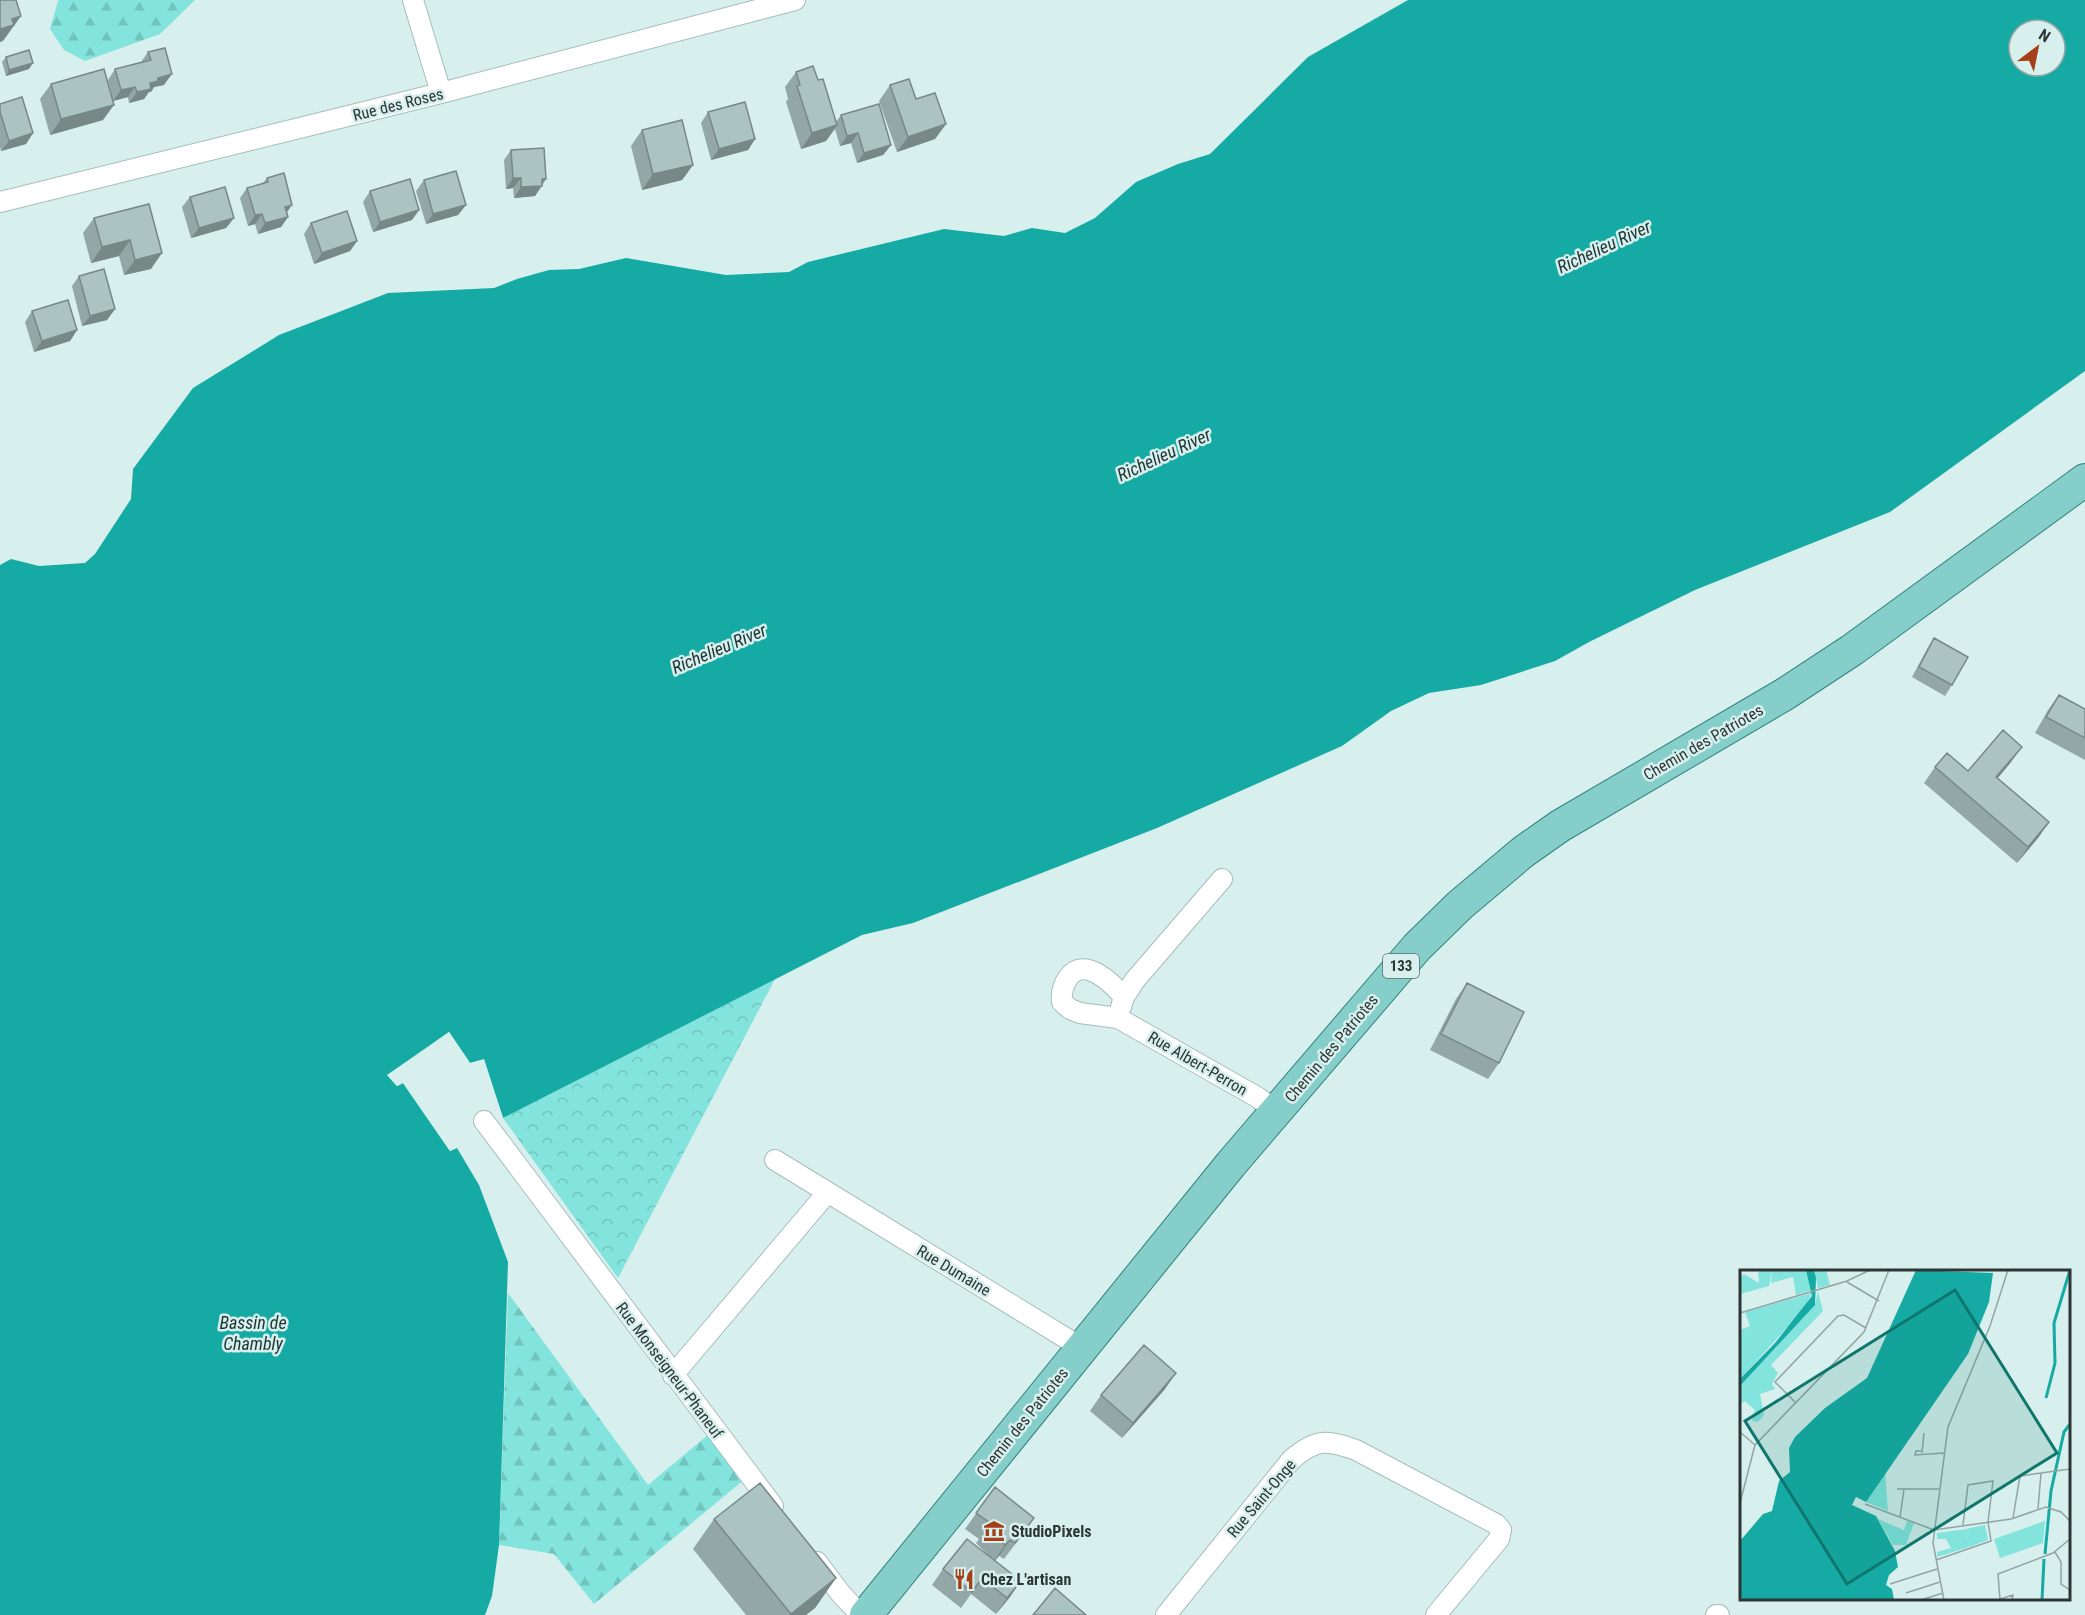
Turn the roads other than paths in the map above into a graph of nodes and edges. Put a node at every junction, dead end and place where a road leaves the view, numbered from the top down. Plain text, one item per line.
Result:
1 (413, 0) edge
2 (795, 0) edge
3 (441, 93) junction
4 (0, 202) edge
5 (2085, 480) edge
6 (1222, 879) dead end
7 (1124, 997) junction
8 (1118, 1018) junction
9 (1277, 1111) junction
10 (484, 1121) dead end
11 (775, 1160) dead end
12 (827, 1192) junction
13 (1082, 1348) junction
14 (673, 1375) junction
15 (783, 1518) edge
16 (804, 1546) edge
17 (864, 1615) edge
18 (1166, 1615) edge
19 (1436, 1615) edge

1 - 3 street
2 - 3 street, Rue des Roses
3 - 4 street, Rue des Roses
5 - 9 main road, Chemin des Patriotes / 133
6 - 7 street
7 - 8 street
7 - 8 street, Rue Albert-Perron
8 - 9 street, Rue Albert-Perron
9 - 13 main road, Chemin des Patriotes / 133
10 - 14 street, Rue Monseigneur-Phaneuf
11 - 12 street, Rue Dumaine
12 - 13 street, Rue Dumaine
12 - 14 street
13 - 17 main road, Chemin des Patriotes / 133
14 - 15 street, Rue Monseigneur-Phaneuf
16 - 17 street
18 - 19 street, Rue Saint-Onge

